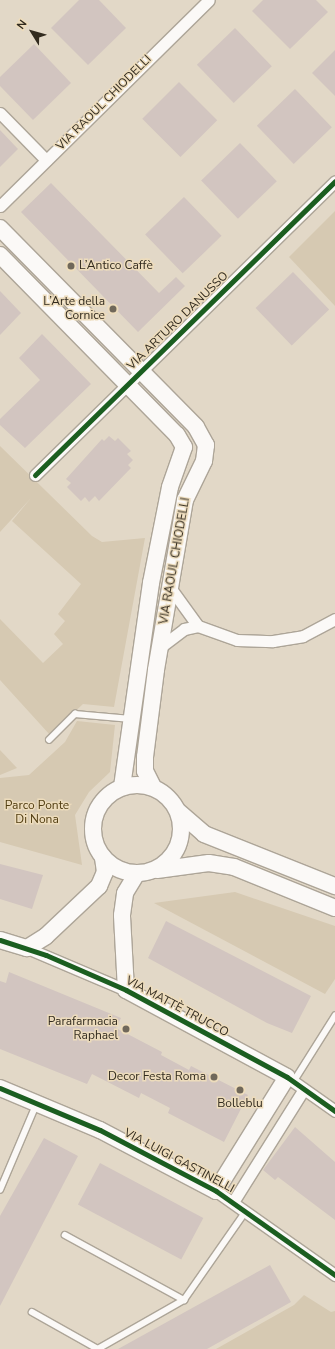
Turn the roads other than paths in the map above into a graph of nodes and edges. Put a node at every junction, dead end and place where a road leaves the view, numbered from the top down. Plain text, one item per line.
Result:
1 (209, 0) edge
2 (0, 113) edge
3 (46, 160) junction
4 (335, 181) edge
5 (0, 206) edge
6 (0, 228) edge
7 (0, 255) edge
8 (141, 372) junction
9 (127, 384) junction
10 (35, 475) dead end
11 (170, 586) junction
12 (335, 619) edge
13 (198, 626) junction
14 (160, 648) junction
15 (131, 719) junction
16 (49, 740) dead end
17 (122, 787) junction
18 (152, 787) junction
19 (179, 812) junction
20 (103, 857) junction
21 (143, 872) junction
22 (335, 886) edge
23 (335, 908) edge
24 (0, 940) edge
25 (27, 948) junction
26 (126, 990) junction
27 (335, 1016) edge
28 (290, 1079) junction
29 (0, 1088) edge
30 (304, 1089) junction
31 (38, 1102) junction
32 (335, 1111) edge
33 (0, 1190) edge
34 (216, 1191) junction
35 (233, 1202) junction
36 (246, 1210) junction
37 (65, 1235) dead end
38 (335, 1275) edge
39 (184, 1300) junction
40 (32, 1312) dead end
41 (98, 1349) edge

1 - 3 street, VIA RAOUL CHIODELLI
2 - 3 street
3 - 5 street, VIA RAOUL CHIODELLI
4 - 8 street, VIA ARTURO DANUSSO
6 - 8 main road, VIA RAOUL CHIODELLI
7 - 9 main road, VIA RAOUL CHIODELLI
8 - 9 street, VIA ARTURO DANUSSO
8 - 11 main road, VIA RAOUL CHIODELLI
9 - 10 street, VIA ARTURO DANUSSO
9 - 15 main road, VIA RAOUL CHIODELLI
11 - 13 street
11 - 14 main road, VIA RAOUL CHIODELLI
12 - 13 street
13 - 14 street
14 - 18 main road, VIA RAOUL CHIODELLI
15 - 16 lane
15 - 17 main road, VIA RAOUL CHIODELLI
17 - 18 main road
17 - 20 main road
18 - 19 main road
19 - 21 main road
19 - 22 main road
20 - 21 main road
20 - 25 main road
21 - 23 main road
21 - 26 main road
24 - 25 main road, VIA MATTÈ TRUCCO
25 - 26 street, VIA MATTÈ TRUCCO
26 - 28 main road, VIA MATTÈ TRUCCO
27 - 28 lane
28 - 30 street, VIA MATTÈ TRUCCO
28 - 34 main road
29 - 31 main road, VIA LUIGI GASTINELLI
30 - 32 street, VIA MATTÈ TRUCCO
30 - 35 street
31 - 33 lane
31 - 34 main road, VIA LUIGI GASTINELLI
34 - 35 street, VIA LUIGI GASTINELLI
35 - 36 street, VIA LUIGI GASTINELLI
36 - 38 street, VIA LUIGI GASTINELLI
36 - 39 lane
37 - 39 lane
39 - 41 lane
40 - 41 lane

